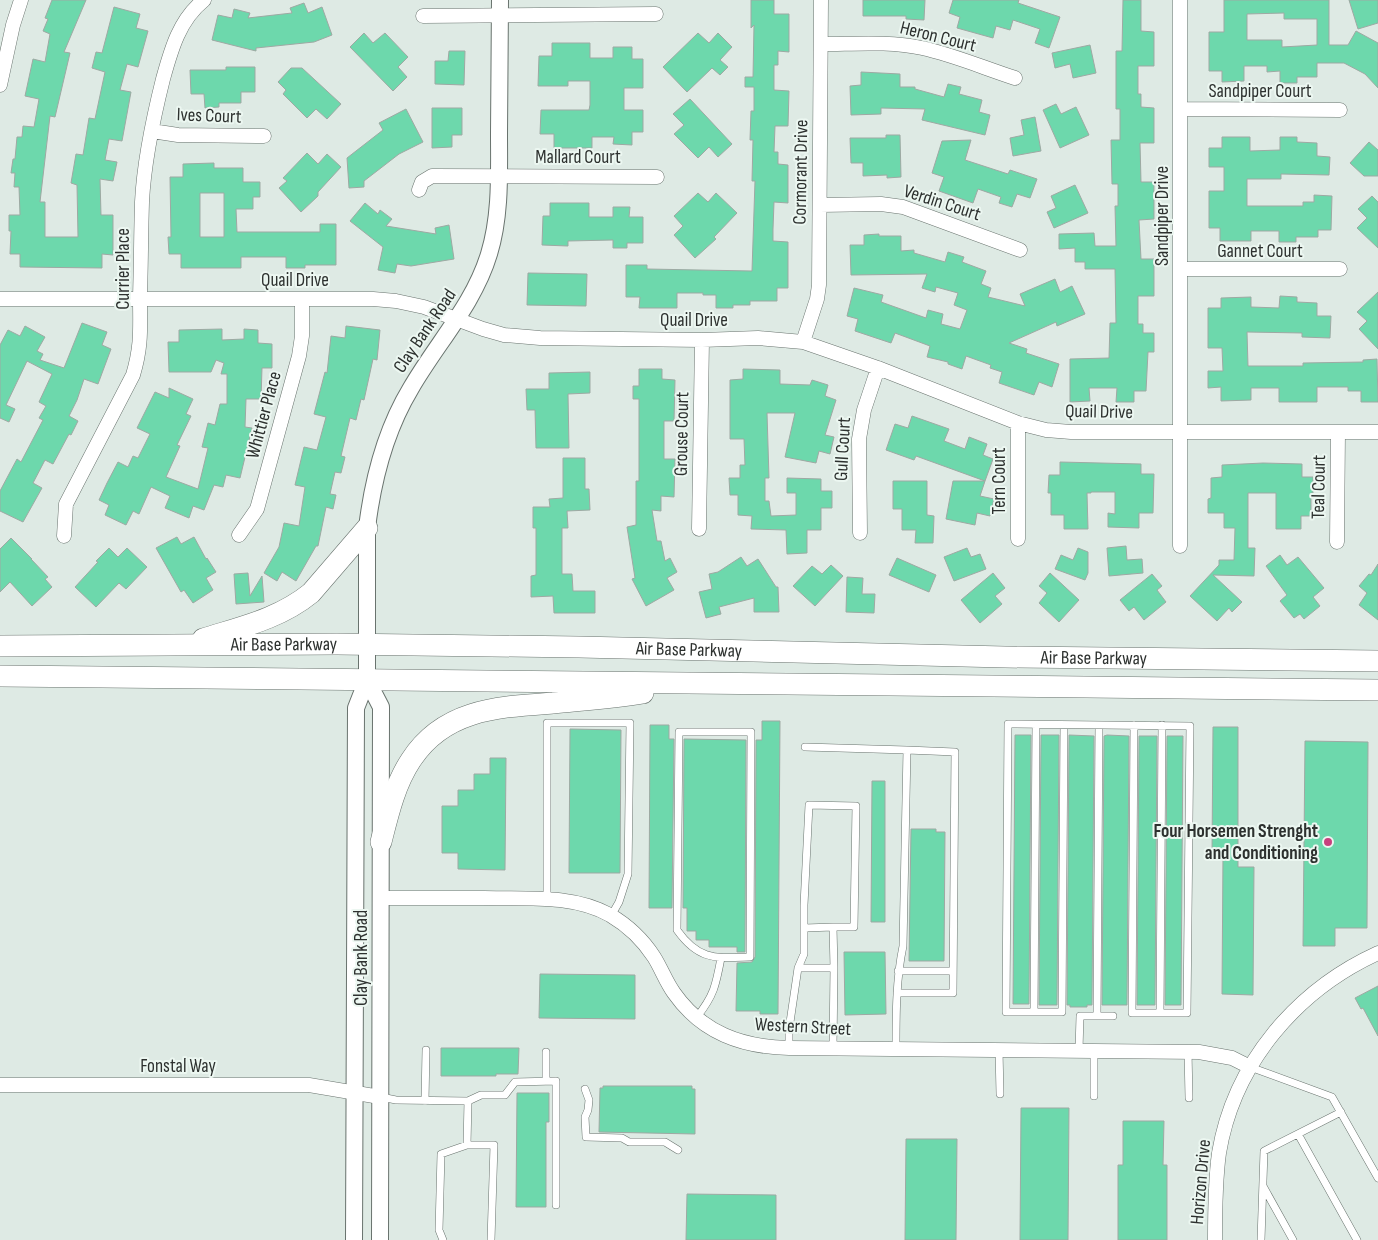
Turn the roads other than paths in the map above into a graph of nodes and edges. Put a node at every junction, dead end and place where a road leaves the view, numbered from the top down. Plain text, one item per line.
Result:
1 (21, 0) edge
2 (204, 0) edge
3 (821, 0) edge
4 (1180, 0) edge
5 (500, 8) edge
6 (656, 14) dead end
7 (423, 16) dead end
8 (821, 44) junction
9 (1014, 78) dead end
10 (0, 85) edge
11 (1180, 109) junction
12 (1340, 110) dead end
13 (152, 131) junction
14 (264, 136) dead end
15 (499, 176) junction
16 (657, 176) dead end
17 (419, 190) dead end
18 (820, 205) junction
19 (1020, 250) dead end
20 (1181, 269) junction
21 (1340, 269) dead end
22 (0, 299) edge
23 (140, 299) junction
24 (302, 299) junction
25 (456, 319) junction
26 (702, 340) junction
27 (803, 342) junction
28 (878, 368) junction
29 (1018, 423) junction
30 (1180, 432) junction
31 (1338, 432) junction
32 (1378, 432) edge
33 (367, 528) junction
34 (699, 529) dead end
35 (860, 533) dead end
36 (239, 535) dead end
37 (64, 536) dead end
38 (1018, 539) dead end
39 (1337, 542) dead end
40 (1180, 546) dead end
41 (180, 645) junction
42 (367, 645) junction
43 (0, 646) edge
44 (1378, 661) edge
45 (0, 676) edge
46 (367, 680) junction
47 (703, 684) junction
48 (1378, 690) edge
49 (1036, 725) junction
50 (1064, 725) junction
51 (1099, 725) junction
52 (1134, 725) junction
53 (1162, 725) junction
54 (805, 748) dead end
55 (907, 750) junction
56 (381, 842) junction
57 (381, 898) junction
58 (547, 899) junction
59 (611, 916) junction
60 (833, 927) junction
61 (805, 928) junction
62 (1378, 953) edge
63 (721, 958) junction
64 (798, 968) junction
65 (834, 968) junction
66 (898, 971) junction
67 (953, 972) junction
68 (897, 993) junction
69 (1034, 1012) junction
70 (1160, 1013) junction
71 (1097, 1016) junction
72 (1113, 1016) dead end
73 (696, 1018) junction
74 (789, 1048) junction
75 (833, 1048) junction
76 (896, 1049) junction
77 (426, 1050) dead end
78 (999, 1050) junction
79 (1079, 1050) junction
80 (1094, 1050) junction
81 (1188, 1051) junction
82 (546, 1052) dead end
83 (1250, 1067) junction
84 (546, 1081) junction
85 (0, 1085) edge
86 (585, 1089) dead end
87 (355, 1092) junction
88 (1000, 1094) dead end
89 (1094, 1096) dead end
90 (380, 1097) junction
91 (1188, 1098) dead end
92 (425, 1101) junction
93 (468, 1101) junction
94 (1341, 1112) junction
95 (1298, 1134) junction
96 (467, 1145) junction
97 (678, 1150) dead end
98 (1378, 1178) edge
99 (1262, 1186) junction
100 (556, 1205) dead end
101 (354, 1240) edge
102 (380, 1240) edge
103 (443, 1240) edge
104 (491, 1240) edge
105 (1215, 1240) edge
106 (1260, 1240) edge
107 (1293, 1240) edge
108 (1357, 1240) edge

1 - 10 street
2 - 13 street, Currier Place
3 - 8 street, Cormorant Drive
4 - 11 street, Sandpiper Drive
5 - 6 street
5 - 7 street
5 - 15 street, Clay Bank Road
8 - 9 street, Heron Court
8 - 18 street, Cormorant Drive
11 - 12 street, Sandpiper Court
11 - 20 street, Sandpiper Drive
13 - 14 street, Ives Court
13 - 23 street, Currier Place
15 - 16 street, Mallard Court
15 - 17 street, Mallard Court
15 - 25 street, Clay Bank Road
18 - 19 street, Verdin Court
18 - 27 street, Cormorant Drive
20 - 21 street, Gannet Court
20 - 30 street, Sandpiper Drive
22 - 23 street, Quail Drive
23 - 24 street, Quail Drive
23 - 37 street, Currier Place
24 - 25 street, Quail Drive
24 - 36 street, Whittier Place
25 - 26 street, Quail Drive
25 - 33 street, Clay Bank Road
26 - 27 street, Quail Drive
26 - 34 street, Grouse Court
27 - 28 street, Quail Drive
28 - 29 street, Quail Drive
28 - 35 street, Gull Court
29 - 30 street, Quail Drive
29 - 38 street, Tern Court
30 - 31 street, Quail Drive
30 - 40 street, Sandpiper Drive
31 - 32 street, Quail Drive
31 - 39 street, Teal Court
33 - 41 main road
33 - 42 street, Clay Bank Road
41 - 42 main road, Air Base Parkway
41 - 43 main road, Air Base Parkway
42 - 44 main road, Air Base Parkway
42 - 46 street, Clay Bank Road
45 - 46 main road, Air Base Parkway
46 - 47 main road, Air Base Parkway
46 - 56 street, Clay Bank Road
46 - 87 street, Clay Bank Road
47 - 48 main road, Air Base Parkway
47 - 56 main road
49 - 50 lane
49 - 69 lane
49 - 69 lane
50 - 51 lane
50 - 69 lane
51 - 52 lane
51 - 71 lane
52 - 53 lane
52 - 70 lane
53 - 70 lane
53 - 70 lane
54 - 55 lane
55 - 66 lane
55 - 67 lane
56 - 57 street, Clay Bank Road
57 - 58 street, Western Street
57 - 90 street, Clay Bank Road
58 - 59 street, Western Street
58 - 59 lane
59 - 73 street, Western Street
60 - 61 lane
60 - 61 lane
60 - 65 lane
61 - 64 lane
62 - 83 street, Horizon Drive
63 - 63 lane
63 - 73 lane
64 - 65 lane
64 - 74 lane
65 - 75 lane
66 - 67 lane
66 - 68 lane
67 - 68 lane
68 - 76 lane
71 - 72 lane
71 - 79 lane
73 - 74 street, Western Street
74 - 75 street, Western Street
75 - 76 street, Western Street
76 - 78 street, Western Street
77 - 92 lane
78 - 79 street, Western Street
78 - 88 lane
79 - 80 street, Western Street
80 - 81 street, Western Street
80 - 89 lane
81 - 83 street, Western Street
81 - 91 lane
82 - 84 lane
83 - 94 lane
83 - 105 street, Horizon Drive
84 - 93 lane
84 - 100 lane
85 - 87 street, Fonstal Way
86 - 97 lane
87 - 90 street, Fonstal Way
87 - 101 street, Clay Bank Road
90 - 92 lane
90 - 102 street, Clay Bank Road
92 - 93 lane
93 - 96 lane
94 - 95 lane
94 - 98 lane
95 - 99 lane
95 - 108 lane
96 - 103 lane
96 - 104 lane
99 - 106 lane
99 - 107 lane

